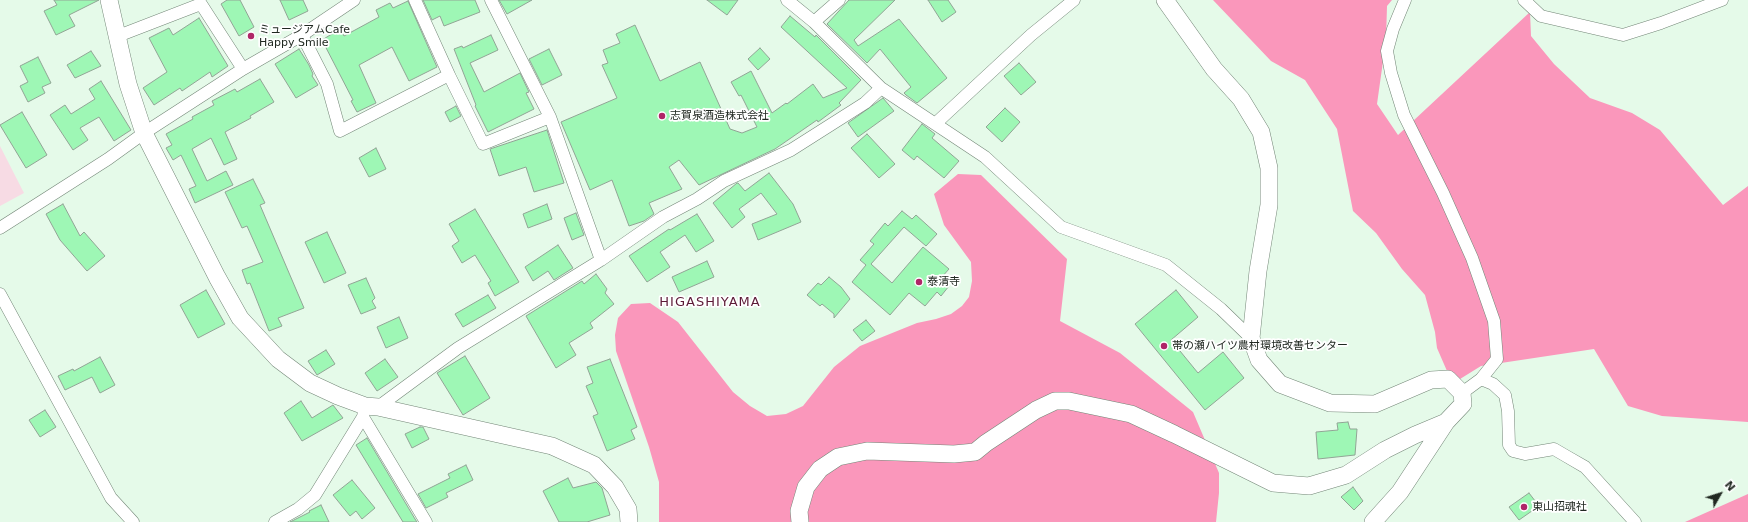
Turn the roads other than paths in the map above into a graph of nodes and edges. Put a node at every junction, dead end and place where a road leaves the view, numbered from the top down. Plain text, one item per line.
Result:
1 (109, 0) edge
2 (354, 0) edge
3 (415, 0) edge
4 (491, 0) edge
5 (787, 0) edge
6 (839, 0) edge
7 (1074, 0) edge
8 (1165, 0) edge
9 (1405, 0) edge
10 (1524, 0) edge
11 (1722, 0) edge
12 (814, 22) junction
13 (302, 35) junction
14 (118, 36) junction
15 (243, 69) junction
16 (449, 75) junction
17 (881, 88) junction
18 (550, 117) junction
19 (935, 124) junction
20 (144, 133) junction
21 (0, 228) edge
22 (601, 260) junction
23 (0, 294) edge
24 (1251, 338) junction
25 (1480, 379) junction
26 (1462, 393) junction
27 (369, 410) junction
28 (1446, 422) junction
29 (133, 522) edge
30 (275, 522) edge
31 (426, 522) edge
32 (629, 522) edge
33 (800, 522) edge
34 (1373, 522) edge
35 (1635, 522) edge

1 - 14 street
2 - 13 street
3 - 16 street
4 - 18 street
5 - 12 street
6 - 12 street
7 - 19 street
8 - 24 street
9 - 25 street
10 - 11 street
12 - 17 street
13 - 15 street
13 - 16 street
14 - 15 street
14 - 20 street
15 - 20 street
16 - 18 street
17 - 19 street
17 - 22 street
18 - 22 street
19 - 24 street
20 - 21 street
20 - 27 street
22 - 27 street
23 - 29 street
24 - 26 street
25 - 26 street
25 - 35 street
26 - 28 street
27 - 30 street
27 - 31 street
27 - 32 street
28 - 33 street
28 - 34 street

